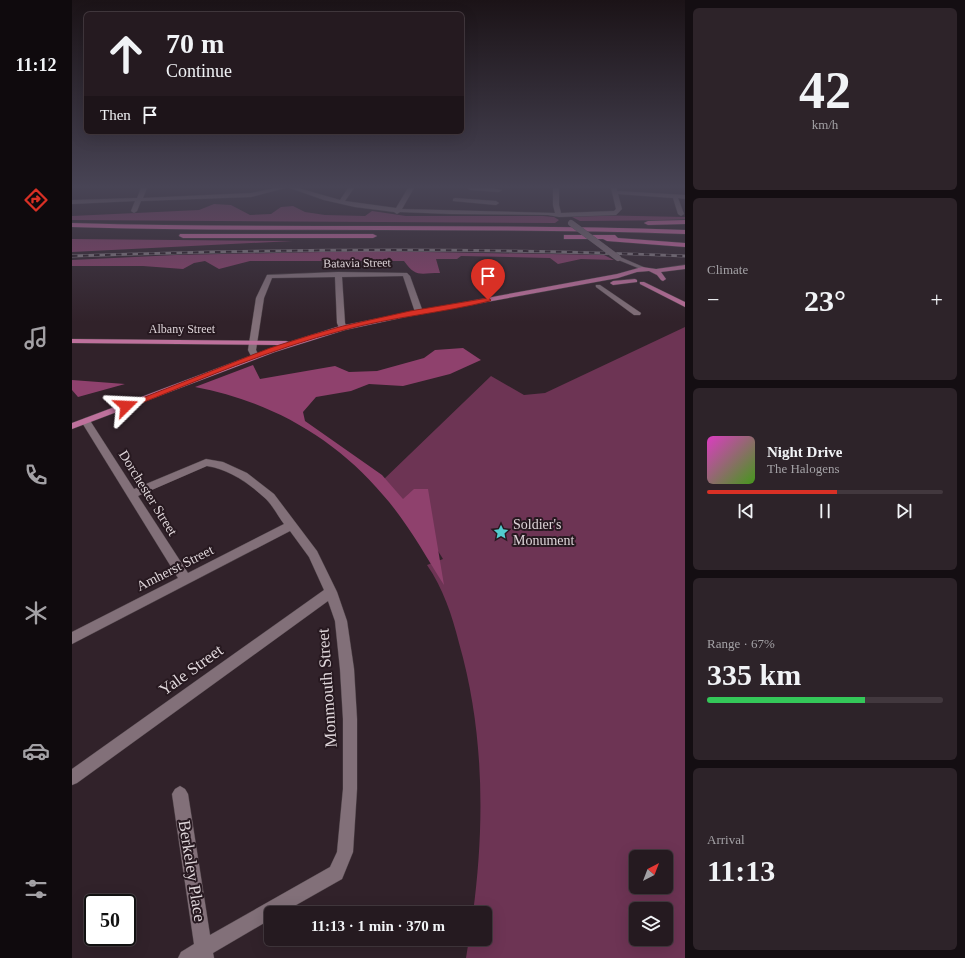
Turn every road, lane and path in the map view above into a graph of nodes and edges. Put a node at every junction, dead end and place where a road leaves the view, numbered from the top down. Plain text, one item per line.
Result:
1 (584, 233) edge
2 (105, 234) dead end
3 (558, 237) junction
4 (685, 240) edge
5 (685, 245) edge
6 (618, 258) junction
7 (685, 267) edge
8 (649, 270) junction
9 (630, 272) junction
10 (685, 272) edge
11 (338, 274) junction
12 (663, 280) junction
13 (639, 282) junction
14 (598, 286) junction
15 (524, 294) junction
16 (676, 301) junction
17 (685, 305) edge
18 (419, 312) junction
19 (637, 313) dead end
20 (343, 328) junction
21 (72, 341) edge
22 (254, 342) junction
23 (292, 343) junction
24 (255, 356) junction
25 (86, 421) junction
26 (72, 426) edge
27 (132, 494) junction
28 (292, 525) junction
29 (186, 580) junction
30 (331, 592) junction
31 (72, 638) edge
32 (72, 778) edge
33 (180, 794) dead end
34 (204, 953) edge
35 (187, 958) edge

1 - 6 street, bridge
2 - 3 highway
3 - 4 highway
3 - 5 highway
6 - 8 street
6 - 9 street
7 - 8 main road
8 - 9 main road
8 - 12 main road
9 - 13 main road
9 - 15 main road
10 - 12 main road
11 - 18 street, Batavia Street
11 - 20 street
11 - 22 street, Batavia Street
12 - 13 main road
12 - 16 main road
13 - 14 main road
13 - 16 main road
14 - 15 main road
14 - 19 street
15 - 18 main road
16 - 17 main road
18 - 20 main road
20 - 23 main road
21 - 22 main road, Albany Street
22 - 23 main road, Albany Street
22 - 24 street
23 - 24 main road
24 - 25 main road
25 - 26 main road
25 - 27 street, Dorchester Street
27 - 28 street, Monmouth Street
27 - 29 street, Dorchester Street
28 - 29 street, Amherst Street
28 - 30 street, Monmouth Street
29 - 31 street, Amherst Street
30 - 32 street, Yale Street
30 - 34 street, Monmouth Street
33 - 34 street, Berkeley Place
34 - 35 street, Monmouth Street

